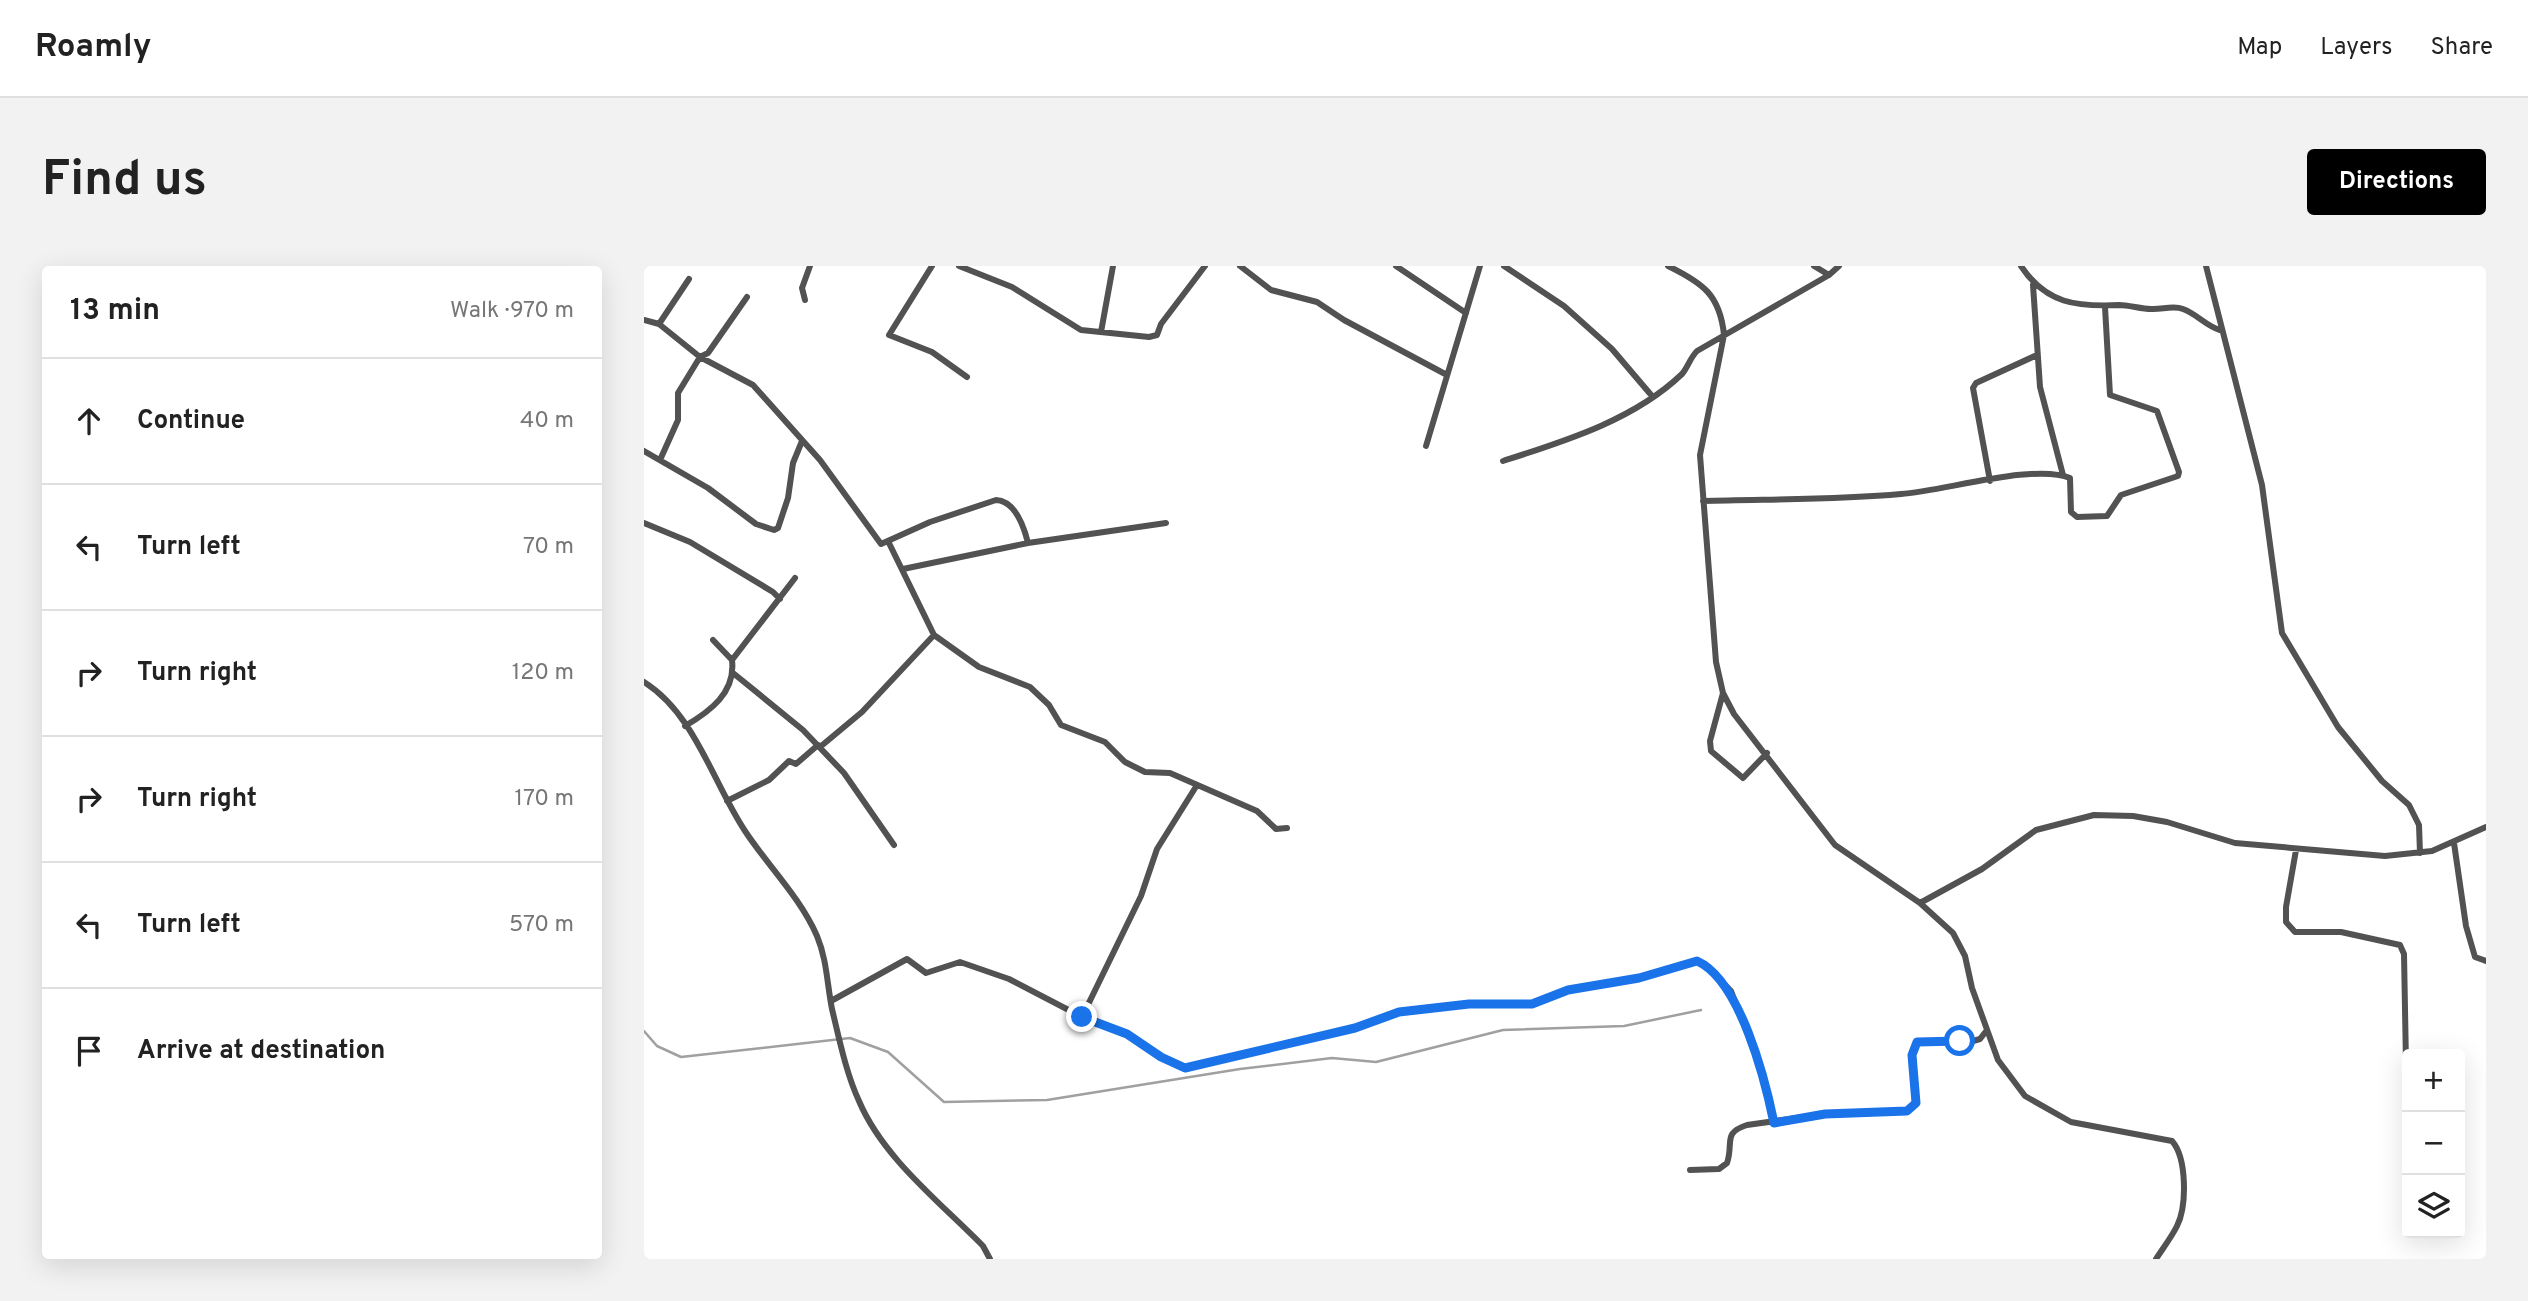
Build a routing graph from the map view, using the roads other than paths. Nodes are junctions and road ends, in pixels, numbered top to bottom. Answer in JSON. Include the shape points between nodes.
{"nodes":[{"id":1,"x":810,"y":266,"type":"edge"},
{"id":2,"x":932,"y":266,"type":"edge"},
{"id":3,"x":960,"y":266,"type":"edge"},
{"id":4,"x":1114,"y":266,"type":"edge"},
{"id":5,"x":1205,"y":266,"type":"edge"},
{"id":6,"x":1240,"y":266,"type":"edge"},
{"id":7,"x":1396,"y":266,"type":"edge"},
{"id":8,"x":1480,"y":266,"type":"edge"},
{"id":9,"x":1504,"y":266,"type":"edge"},
{"id":10,"x":1668,"y":266,"type":"edge"},
{"id":11,"x":1814,"y":266,"type":"edge"},
{"id":12,"x":1839,"y":266,"type":"edge"},
{"id":13,"x":2021,"y":266,"type":"edge"},
{"id":14,"x":2206,"y":266,"type":"edge"},
{"id":15,"x":1829,"y":275,"type":"junction"},
{"id":16,"x":689,"y":279,"type":"dead end"},
{"id":17,"x":2033,"y":285,"type":"junction"},
{"id":18,"x":747,"y":297,"type":"dead end"},
{"id":19,"x":805,"y":300,"type":"dead end"},
{"id":20,"x":2105,"y":307,"type":"junction"},
{"id":21,"x":1466,"y":313,"type":"junction"},
{"id":22,"x":644,"y":320,"type":"edge"},
{"id":23,"x":659,"y":324,"type":"junction"},
{"id":24,"x":2220,"y":330,"type":"junction"},
{"id":25,"x":1101,"y":332,"type":"junction"},
{"id":26,"x":1724,"y":335,"type":"junction"},
{"id":27,"x":2037,"y":355,"type":"junction"},
{"id":28,"x":700,"y":357,"type":"junction"},
{"id":29,"x":1447,"y":375,"type":"junction"},
{"id":30,"x":967,"y":377,"type":"dead end"},
{"id":31,"x":1652,"y":396,"type":"junction"},
{"id":32,"x":802,"y":441,"type":"junction"},
{"id":33,"x":1426,"y":446,"type":"dead end"},
{"id":34,"x":644,"y":451,"type":"edge"},
{"id":35,"x":660,"y":460,"type":"junction"},
{"id":36,"x":1503,"y":461,"type":"dead end"},
{"id":37,"x":2063,"y":475,"type":"junction"},
{"id":38,"x":1990,"y":481,"type":"junction"},
{"id":39,"x":1703,"y":501,"type":"junction"},
{"id":40,"x":644,"y":523,"type":"edge"},
{"id":41,"x":1166,"y":523,"type":"dead end"},
{"id":42,"x":887,"y":541,"type":"junction"},
{"id":43,"x":1028,"y":543,"type":"junction"},
{"id":44,"x":903,"y":569,"type":"junction"},
{"id":45,"x":795,"y":578,"type":"dead end"},
{"id":46,"x":780,"y":599,"type":"junction"},
{"id":47,"x":934,"y":635,"type":"junction"},
{"id":48,"x":713,"y":640,"type":"dead end"},
{"id":49,"x":732,"y":660,"type":"junction"},
{"id":50,"x":733,"y":673,"type":"junction"},
{"id":51,"x":644,"y":682,"type":"edge"},
{"id":52,"x":1723,"y":693,"type":"junction"},
{"id":53,"x":685,"y":726,"type":"junction"},
{"id":54,"x":819,"y":746,"type":"junction"},
{"id":55,"x":1767,"y":753,"type":"junction"},
{"id":56,"x":1197,"y":785,"type":"junction"},
{"id":57,"x":727,"y":801,"type":"junction"},
{"id":58,"x":2486,"y":827,"type":"edge"},
{"id":59,"x":1287,"y":828,"type":"dead end"},
{"id":60,"x":2454,"y":843,"type":"junction"},
{"id":61,"x":894,"y":845,"type":"dead end"},
{"id":62,"x":2296,"y":850,"type":"junction"},
{"id":63,"x":2420,"y":853,"type":"junction"},
{"id":64,"x":1920,"y":903,"type":"junction"},
{"id":65,"x":2486,"y":961,"type":"edge"},
{"id":66,"x":831,"y":1001,"type":"junction"},
{"id":67,"x":1082,"y":1017,"type":"junction"},
{"id":68,"x":1987,"y":1030,"type":"junction"},
{"id":69,"x":2406,"y":1049,"type":"edge"},
{"id":70,"x":1774,"y":1123,"type":"junction"},
{"id":71,"x":1690,"y":1170,"type":"dead end"},
{"id":72,"x":990,"y":1259,"type":"edge"},
{"id":73,"x":2156,"y":1259,"type":"edge"}],
"edges":[{"from":1,"to":19,"type":"street","via":[[802,288]]},
{"from":2,"to":30,"type":"street","via":[[889,335],[932,352]]},
{"from":3,"to":25,"type":"street","via":[[1012,287],[1081,330]]},
{"from":4,"to":25,"type":"street"},
{"from":5,"to":25,"type":"street","via":[[1157,335]]},
{"from":6,"to":29,"type":"street","via":[[1271,290],[1317,302]]},
{"from":7,"to":21,"type":"street"},
{"from":8,"to":21,"type":"street"},
{"from":9,"to":31,"type":"street","via":[[1564,306],[1612,349]]},
{"from":10,"to":26,"type":"street","via":[[1697,281],[1714,298]]},
{"from":11,"to":15,"type":"street"},
{"from":12,"to":15,"type":"street"},
{"from":13,"to":17,"type":"street"},
{"from":14,"to":24,"type":"street"},
{"from":15,"to":26,"type":"street"},
{"from":16,"to":23,"type":"street"},
{"from":17,"to":20,"type":"street","via":[[2063,301]]},
{"from":17,"to":27,"type":"street"},
{"from":18,"to":28,"type":"street","via":[[708,353]]},
{"from":20,"to":24,"type":"street","via":[[2183,308]]},
{"from":20,"to":37,"type":"street","via":[[2110,395],[2157,411],[2179,472],[2121,495],[2108,516],[2077,517],[2069,505],[2070,478]]},
{"from":21,"to":29,"type":"street"},
{"from":22,"to":23,"type":"street"},
{"from":23,"to":28,"type":"street"},
{"from":24,"to":63,"type":"street","via":[[2262,485],[2282,634],[2338,727],[2382,781],[2409,805],[2419,825]]},
{"from":26,"to":31,"type":"street","via":[[1697,351],[1685,370]]},
{"from":26,"to":39,"type":"street","via":[[1702,433]]},
{"from":27,"to":37,"type":"street","via":[[2040,387]]},
{"from":27,"to":38,"type":"street","via":[[1973,388]]},
{"from":28,"to":32,"type":"street","via":[[753,385]]},
{"from":28,"to":35,"type":"street","via":[[678,393],[678,420]]},
{"from":29,"to":33,"type":"street"},
{"from":31,"to":36,"type":"street","via":[[1626,414],[1569,440]]},
{"from":32,"to":35,"type":"street","via":[[793,463],[789,498],[774,530],[756,524]]},
{"from":32,"to":42,"type":"street","via":[[881,544]]},
{"from":34,"to":35,"type":"street"},
{"from":37,"to":38,"type":"street","via":[[2017,472]]},
{"from":38,"to":39,"type":"street","via":[[1901,494]]},
{"from":39,"to":52,"type":"street","via":[[1716,662]]},
{"from":40,"to":46,"type":"street","via":[[690,542]]},
{"from":41,"to":43,"type":"street"},
{"from":42,"to":43,"type":"street","via":[[955,513],[1004,500],[1013,507]]},
{"from":42,"to":44,"type":"street"},
{"from":43,"to":44,"type":"street"},
{"from":44,"to":47,"type":"street"},
{"from":45,"to":46,"type":"street"},
{"from":46,"to":49,"type":"street"},
{"from":47,"to":54,"type":"street","via":[[862,712]]},
{"from":47,"to":56,"type":"street","via":[[979,667],[1030,687],[1061,725],[1105,742],[1125,762]]},
{"from":48,"to":49,"type":"street"},
{"from":49,"to":50,"type":"street"},
{"from":50,"to":53,"type":"street","via":[[718,704]]},
{"from":50,"to":54,"type":"street"},
{"from":51,"to":53,"type":"street","via":[[668,702]]},
{"from":52,"to":55,"type":"street","via":[[1734,714]]},
{"from":52,"to":55,"type":"street","via":[[1711,751],[1743,778]]},
{"from":53,"to":57,"type":"street"},
{"from":54,"to":57,"type":"street","via":[[796,764],[789,761],[769,780]]},
{"from":54,"to":61,"type":"street","via":[[844,773]]},
{"from":55,"to":64,"type":"street","via":[[1835,845]]},
{"from":56,"to":59,"type":"street","via":[[1257,811],[1276,829]]},
{"from":56,"to":67,"type":"street","via":[[1157,849],[1141,896]]},
{"from":57,"to":66,"type":"street","via":[[817,937]]},
{"from":58,"to":60,"type":"street"},
{"from":60,"to":63,"type":"street"},
{"from":60,"to":65,"type":"street","via":[[2466,926],[2475,957]]},
{"from":62,"to":63,"type":"street","via":[[2385,856]]},
{"from":62,"to":64,"type":"street","via":[[2216,840],[2167,822],[2133,816],[2094,815],[2036,830],[1982,869]]},
{"from":62,"to":69,"type":"street","via":[[2286,907],[2286,922],[2295,932],[2342,932],[2400,945]]},
{"from":64,"to":68,"type":"street","via":[[1944,921],[1959,945]]},
{"from":66,"to":67,"type":"street","via":[[907,959],[926,973],[960,962],[1009,979]]},
{"from":66,"to":72,"type":"street","via":[[855,1090],[870,1120],[895,1155],[983,1246]]},
{"from":67,"to":70,"type":"street","via":[[1127,1034],[1185,1068],[1355,1028],[1399,1012],[1469,1004],[1532,1004],[1568,990],[1639,978],[1697,961],[1731,991],[1763,1074]]},
{"from":68,"to":70,"type":"street","via":[[1973,1041],[1917,1042],[1912,1055],[1916,1103],[1907,1111],[1825,1114]]},
{"from":68,"to":73,"type":"street","via":[[2005,1073],[2039,1106],[2071,1122],[2175,1144],[2181,1164],[2181,1210],[2178,1224]]},
{"from":70,"to":71,"type":"street","via":[[1734,1129],[1727,1163],[1719,1169]]}]}
